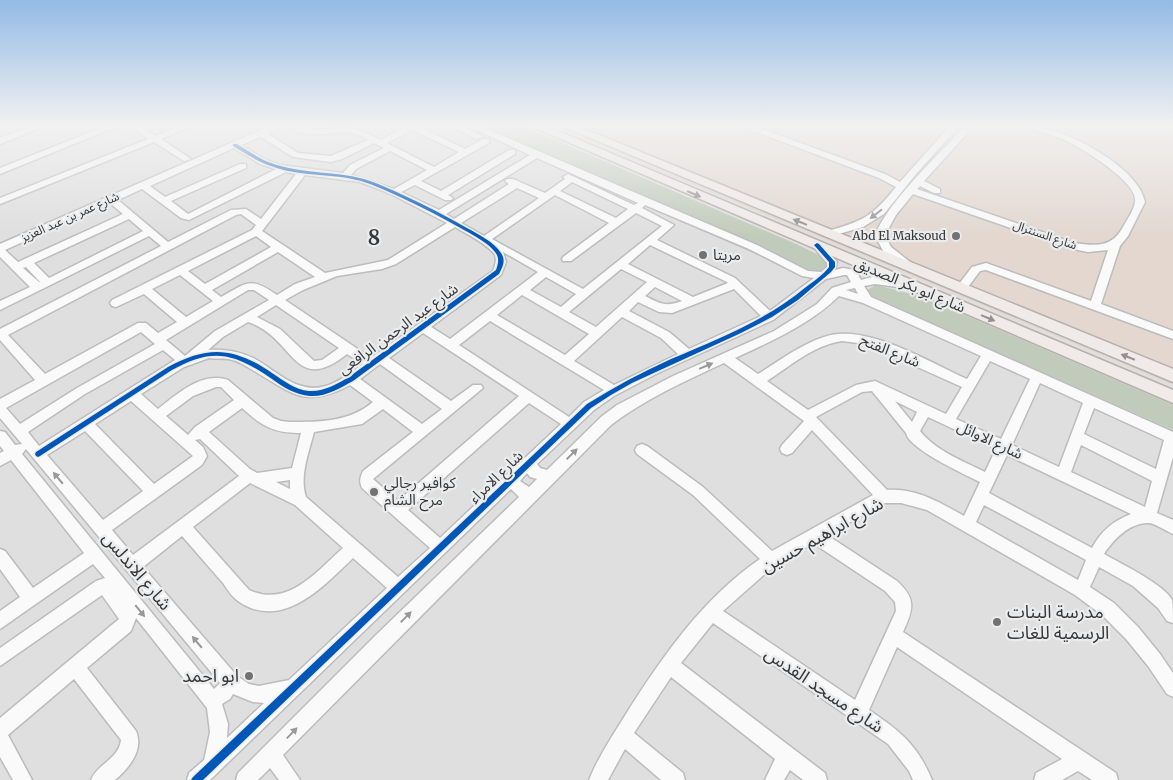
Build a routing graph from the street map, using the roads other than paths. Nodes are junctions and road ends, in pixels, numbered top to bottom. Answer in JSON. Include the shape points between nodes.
{"nodes":[{"id":1,"x":22,"y":162,"type":"edge"},
{"id":2,"x":96,"y":162,"type":"edge"},
{"id":3,"x":180,"y":162,"type":"edge"},
{"id":4,"x":195,"y":162,"type":"edge"},
{"id":5,"x":264,"y":162,"type":"edge"},
{"id":6,"x":361,"y":162,"type":"edge"},
{"id":7,"x":419,"y":162,"type":"edge"},
{"id":8,"x":447,"y":162,"type":"edge"},
{"id":9,"x":495,"y":162,"type":"edge"},
{"id":10,"x":523,"y":162,"type":"edge"},
{"id":11,"x":542,"y":162,"type":"edge"},
{"id":12,"x":546,"y":162,"type":"edge"},
{"id":13,"x":637,"y":162,"type":"edge"},
{"id":14,"x":845,"y":162,"type":"edge"},
{"id":15,"x":861,"y":162,"type":"edge"},
{"id":16,"x":927,"y":162,"type":"edge"},
{"id":17,"x":932,"y":162,"type":"edge"},
{"id":18,"x":1098,"y":162,"type":"edge"},
{"id":19,"x":1106,"y":162,"type":"edge"},
{"id":20,"x":243,"y":166,"type":"dead end"},
{"id":21,"x":284,"y":169,"type":"junction"},
{"id":22,"x":434,"y":170,"type":"junction"},
{"id":23,"x":0,"y":171,"type":"edge"},
{"id":24,"x":658,"y":171,"type":"junction"},
{"id":25,"x":302,"y":172,"type":"junction"},
{"id":26,"x":913,"y":172,"type":"junction"},
{"id":27,"x":345,"y":176,"type":"junction"},
{"id":28,"x":498,"y":179,"type":"junction"},
{"id":29,"x":571,"y":179,"type":"junction"},
{"id":30,"x":414,"y":181,"type":"junction"},
{"id":31,"x":516,"y":184,"type":"junction"},
{"id":32,"x":143,"y":185,"type":"junction"},
{"id":33,"x":902,"y":186,"type":"junction"},
{"id":34,"x":916,"y":186,"type":"junction"},
{"id":35,"x":554,"y":191,"type":"junction"},
{"id":36,"x":395,"y":192,"type":"junction"},
{"id":37,"x":441,"y":195,"type":"junction"},
{"id":38,"x":545,"y":197,"type":"junction"},
{"id":39,"x":111,"y":199,"type":"junction"},
{"id":40,"x":892,"y":199,"type":"junction"},
{"id":41,"x":0,"y":201,"type":"edge"},
{"id":42,"x":164,"y":201,"type":"junction"},
{"id":43,"x":645,"y":202,"type":"junction"},
{"id":44,"x":458,"y":203,"type":"junction"},
{"id":45,"x":902,"y":203,"type":"junction"},
{"id":46,"x":208,"y":209,"type":"junction"},
{"id":47,"x":635,"y":209,"type":"junction"},
{"id":48,"x":130,"y":215,"type":"junction"},
{"id":49,"x":438,"y":215,"type":"junction"},
{"id":50,"x":189,"y":217,"type":"junction"},
{"id":51,"x":58,"y":218,"type":"junction"},
{"id":52,"x":222,"y":218,"type":"junction"},
{"id":53,"x":454,"y":223,"type":"junction"},
{"id":54,"x":617,"y":223,"type":"junction"},
{"id":55,"x":205,"y":227,"type":"junction"},
{"id":56,"x":259,"y":229,"type":"junction"},
{"id":57,"x":1043,"y":231,"type":"junction"},
{"id":58,"x":150,"y":232,"type":"junction"},
{"id":59,"x":828,"y":234,"type":"junction"},
{"id":60,"x":0,"y":240,"type":"edge"},
{"id":61,"x":484,"y":240,"type":"junction"},
{"id":62,"x":650,"y":241,"type":"junction"},
{"id":63,"x":817,"y":245,"type":"junction"},
{"id":64,"x":1115,"y":246,"type":"junction"},
{"id":65,"x":168,"y":247,"type":"junction"},
{"id":66,"x":279,"y":247,"type":"junction"},
{"id":67,"x":118,"y":248,"type":"junction"},
{"id":68,"x":0,"y":249,"type":"edge"},
{"id":69,"x":567,"y":259,"type":"dead end"},
{"id":70,"x":27,"y":262,"type":"junction"},
{"id":71,"x":137,"y":263,"type":"junction"},
{"id":72,"x":621,"y":265,"type":"junction"},
{"id":73,"x":16,"y":267,"type":"junction"},
{"id":74,"x":182,"y":270,"type":"junction"},
{"id":75,"x":915,"y":270,"type":"junction"},
{"id":76,"x":545,"y":272,"type":"junction"},
{"id":77,"x":801,"y":272,"type":"junction"},
{"id":78,"x":973,"y":273,"type":"junction"},
{"id":79,"x":824,"y":276,"type":"junction"},
{"id":80,"x":322,"y":277,"type":"junction"},
{"id":81,"x":223,"y":279,"type":"junction"},
{"id":82,"x":654,"y":282,"type":"junction"},
{"id":83,"x":856,"y":283,"type":"junction"},
{"id":84,"x":736,"y":284,"type":"junction"},
{"id":85,"x":907,"y":284,"type":"junction"},
{"id":86,"x":43,"y":285,"type":"junction"},
{"id":87,"x":810,"y":288,"type":"junction"},
{"id":88,"x":961,"y":288,"type":"junction"},
{"id":89,"x":145,"y":289,"type":"junction"},
{"id":90,"x":205,"y":289,"type":"junction"},
{"id":91,"x":522,"y":290,"type":"junction"},
{"id":92,"x":239,"y":291,"type":"junction"},
{"id":93,"x":836,"y":291,"type":"junction"},
{"id":94,"x":584,"y":294,"type":"junction"},
{"id":95,"x":637,"y":297,"type":"junction"},
{"id":96,"x":277,"y":300,"type":"junction"},
{"id":97,"x":867,"y":300,"type":"junction"},
{"id":98,"x":221,"y":302,"type":"junction"},
{"id":99,"x":692,"y":302,"type":"junction"},
{"id":100,"x":116,"y":303,"type":"dead end"},
{"id":101,"x":0,"y":306,"type":"edge"},
{"id":102,"x":1095,"y":306,"type":"junction"},
{"id":103,"x":562,"y":312,"type":"junction"},
{"id":104,"x":621,"y":312,"type":"junction"},
{"id":105,"x":490,"y":315,"type":"junction"},
{"id":106,"x":769,"y":317,"type":"junction"},
{"id":107,"x":248,"y":318,"type":"junction"},
{"id":108,"x":184,"y":323,"type":"junction"},
{"id":109,"x":1139,"y":326,"type":"junction"},
{"id":110,"x":423,"y":327,"type":"junction"},
{"id":111,"x":597,"y":333,"type":"junction"},
{"id":112,"x":0,"y":334,"type":"edge"},
{"id":113,"x":1173,"y":335,"type":"edge"},
{"id":114,"x":161,"y":342,"type":"junction"},
{"id":115,"x":1173,"y":344,"type":"edge"},
{"id":116,"x":451,"y":345,"type":"junction"},
{"id":117,"x":347,"y":348,"type":"junction"},
{"id":118,"x":686,"y":354,"type":"junction"},
{"id":119,"x":988,"y":354,"type":"junction"},
{"id":120,"x":726,"y":358,"type":"junction"},
{"id":121,"x":187,"y":359,"type":"junction"},
{"id":122,"x":376,"y":361,"type":"junction"},
{"id":123,"x":566,"y":361,"type":"junction"},
{"id":124,"x":1146,"y":364,"type":"junction"},
{"id":125,"x":1037,"y":376,"type":"junction"},
{"id":126,"x":1173,"y":376,"type":"edge"},
{"id":127,"x":351,"y":379,"type":"junction"},
{"id":128,"x":758,"y":380,"type":"junction"},
{"id":129,"x":44,"y":381,"type":"junction"},
{"id":130,"x":1138,"y":383,"type":"junction"},
{"id":131,"x":969,"y":385,"type":"junction"},
{"id":132,"x":875,"y":386,"type":"junction"},
{"id":133,"x":477,"y":388,"type":"dead end"},
{"id":134,"x":613,"y":390,"type":"junction"},
{"id":135,"x":132,"y":394,"type":"junction"},
{"id":136,"x":528,"y":396,"type":"junction"},
{"id":137,"x":1173,"y":397,"type":"edge"},
{"id":138,"x":243,"y":400,"type":"junction"},
{"id":139,"x":1090,"y":400,"type":"junction"},
{"id":140,"x":382,"y":402,"type":"junction"},
{"id":141,"x":451,"y":408,"type":"junction"},
{"id":142,"x":925,"y":410,"type":"junction"},
{"id":143,"x":157,"y":416,"type":"junction"},
{"id":144,"x":809,"y":419,"type":"junction"},
{"id":145,"x":948,"y":420,"type":"junction"},
{"id":146,"x":86,"y":423,"type":"junction"},
{"id":147,"x":569,"y":423,"type":"junction"},
{"id":148,"x":310,"y":426,"type":"junction"},
{"id":149,"x":14,"y":427,"type":"edge"},
{"id":150,"x":200,"y":431,"type":"junction"},
{"id":151,"x":422,"y":431,"type":"junction"},
{"id":152,"x":912,"y":434,"type":"junction"},
{"id":153,"x":0,"y":437,"type":"edge"},
{"id":154,"x":1077,"y":437,"type":"junction"},
{"id":155,"x":1172,"y":437,"type":"edge"},
{"id":156,"x":186,"y":441,"type":"junction"},
{"id":157,"x":1004,"y":447,"type":"junction"},
{"id":158,"x":787,"y":449,"type":"dead end"},
{"id":159,"x":642,"y":450,"type":"dead end"},
{"id":160,"x":7,"y":456,"type":"edge"},
{"id":161,"x":528,"y":463,"type":"junction"},
{"id":162,"x":298,"y":473,"type":"junction"},
{"id":163,"x":1063,"y":475,"type":"junction"},
{"id":164,"x":549,"y":477,"type":"junction"},
{"id":165,"x":253,"y":478,"type":"junction"},
{"id":166,"x":1160,"y":478,"type":"junction"},
{"id":167,"x":989,"y":480,"type":"junction"},
{"id":168,"x":508,"y":482,"type":"junction"},
{"id":169,"x":153,"y":492,"type":"junction"},
{"id":170,"x":981,"y":496,"type":"junction"},
{"id":171,"x":528,"y":497,"type":"junction"},
{"id":172,"x":884,"y":497,"type":"junction"},
{"id":173,"x":77,"y":500,"type":"junction"},
{"id":174,"x":300,"y":501,"type":"junction"},
{"id":175,"x":398,"y":510,"type":"junction"},
{"id":176,"x":61,"y":512,"type":"junction"},
{"id":177,"x":1148,"y":516,"type":"junction"},
{"id":178,"x":968,"y":524,"type":"junction"},
{"id":179,"x":183,"y":526,"type":"junction"},
{"id":180,"x":1173,"y":527,"type":"edge"},
{"id":181,"x":102,"y":529,"type":"junction"},
{"id":182,"x":814,"y":535,"type":"junction"},
{"id":183,"x":353,"y":548,"type":"junction"},
{"id":184,"x":440,"y":548,"type":"junction"},
{"id":185,"x":95,"y":554,"type":"junction"},
{"id":186,"x":0,"y":556,"type":"edge"},
{"id":187,"x":1096,"y":557,"type":"junction"},
{"id":188,"x":771,"y":560,"type":"junction"},
{"id":189,"x":133,"y":565,"type":"junction"},
{"id":190,"x":145,"y":580,"type":"junction"},
{"id":191,"x":398,"y":587,"type":"junction"},
{"id":192,"x":1081,"y":590,"type":"junction"},
{"id":193,"x":127,"y":594,"type":"junction"},
{"id":194,"x":30,"y":599,"type":"junction"},
{"id":195,"x":711,"y":612,"type":"junction"},
{"id":196,"x":1173,"y":615,"type":"edge"},
{"id":197,"x":0,"y":621,"type":"edge"},
{"id":198,"x":893,"y":635,"type":"junction"},
{"id":199,"x":0,"y":658,"type":"edge"},
{"id":200,"x":669,"y":665,"type":"junction"},
{"id":201,"x":76,"y":666,"type":"junction"},
{"id":202,"x":231,"y":682,"type":"junction"},
{"id":203,"x":292,"y":687,"type":"junction"},
{"id":204,"x":1173,"y":688,"type":"edge"},
{"id":205,"x":212,"y":700,"type":"junction"},
{"id":206,"x":858,"y":713,"type":"junction"},
{"id":207,"x":0,"y":730,"type":"edge"},
{"id":208,"x":622,"y":735,"type":"junction"},
{"id":209,"x":0,"y":739,"type":"edge"},
{"id":210,"x":271,"y":754,"type":"junction"},
{"id":211,"x":787,"y":756,"type":"junction"},
{"id":212,"x":1079,"y":760,"type":"junction"},
{"id":213,"x":211,"y":766,"type":"junction"},
{"id":214,"x":23,"y":780,"type":"edge"},
{"id":215,"x":100,"y":780,"type":"edge"},
{"id":216,"x":196,"y":780,"type":"edge"},
{"id":217,"x":245,"y":780,"type":"edge"},
{"id":218,"x":291,"y":780,"type":"edge"},
{"id":219,"x":598,"y":780,"type":"edge"},
{"id":220,"x":675,"y":780,"type":"edge"},
{"id":221,"x":774,"y":780,"type":"edge"},
{"id":222,"x":818,"y":780,"type":"edge"},
{"id":223,"x":923,"y":780,"type":"edge"},
{"id":224,"x":1043,"y":780,"type":"edge"},
{"id":225,"x":1109,"y":780,"type":"edge"}],
"edges":[{"from":1,"to":23,"type":"street"},
{"from":2,"to":41,"type":"street"},
{"from":3,"to":51,"type":"street","name":"شارع عمر بن عبد العزيز"},
{"from":4,"to":32,"type":"street","name":"شارع عمر بن عبد العزيز"},
{"from":5,"to":21,"type":"street","name":"شارع عبد الرحمن الرافعى"},
{"from":6,"to":27,"type":"street"},
{"from":7,"to":22,"type":"street"},
{"from":8,"to":22,"type":"street"},
{"from":9,"to":37,"type":"street"},
{"from":10,"to":28,"type":"street"},
{"from":11,"to":29,"type":"street"},
{"from":12,"to":43,"type":"street"},
{"from":13,"to":24,"type":"main road","name":"شارع ابو بكر الصديق"},
{"from":14,"to":33,"type":"street"},
{"from":15,"to":26,"type":"street","via":[[888,172]]},
{"from":16,"to":26,"type":"street"},
{"from":17,"to":34,"type":"street"},
{"from":18,"to":57,"type":"street","name":"شارع السنترال","via":[[1125,185],[1131,196],[1110,240],[1095,243]]},
{"from":19,"to":64,"type":"street","via":[[1136,189],[1140,202],[1122,239]]},
{"from":20,"to":42,"type":"street"},
{"from":21,"to":25,"type":"street","name":"شارع عبد الرحمن الرافعى"},
{"from":21,"to":46,"type":"street"},
{"from":22,"to":30,"type":"street"},
{"from":59,"to":24,"type":"main road","name":"شارع ابو بكر الصديق","one_way":true},
{"from":24,"to":63,"type":"main road","name":"شارع ابو بكر الصديق","one_way":true},
{"from":25,"to":27,"type":"street","name":"شارع عبد الرحمن الرافعى"},
{"from":25,"to":56,"type":"street"},
{"from":26,"to":33,"type":"street"},
{"from":27,"to":36,"type":"street","name":"شارع عبد الرحمن الرافعى","via":[[372,182]]},
{"from":28,"to":31,"type":"street"},
{"from":28,"to":44,"type":"street"},
{"from":29,"to":35,"type":"street"},
{"from":29,"to":47,"type":"street"},
{"from":30,"to":36,"type":"street"},
{"from":30,"to":37,"type":"street"},
{"from":31,"to":38,"type":"street"},
{"from":31,"to":53,"type":"street"},
{"from":32,"to":39,"type":"street","name":"شارع عمر بن عبد العزيز"},
{"from":32,"to":42,"type":"street"},
{"from":33,"to":40,"type":"street"},
{"from":34,"to":45,"type":"street"},
{"from":34,"to":57,"type":"street","name":"شارع السنترال"},
{"from":35,"to":38,"type":"street"},
{"from":35,"to":54,"type":"street"},
{"from":36,"to":49,"type":"street","name":"شارع عبد الرحمن الرافعى"},
{"from":37,"to":44,"type":"street"},
{"from":38,"to":61,"type":"street"},
{"from":39,"to":48,"type":"street"},
{"from":39,"to":51,"type":"street","name":"شارع عمر بن عبد العزيز"},
{"from":40,"to":45,"type":"street"},
{"from":40,"to":59,"type":"street","one_way":true,"via":[[881,212],[864,223]]},
{"from":42,"to":50,"type":"street"},
{"from":43,"to":47,"type":"street"},
{"from":43,"to":77,"type":"street","via":[[740,241]]},
{"from":44,"to":49,"type":"street"},
{"from":45,"to":75,"type":"street","via":[[888,219],[880,236],[892,253]]},
{"from":46,"to":50,"type":"street"},
{"from":46,"to":52,"type":"street"},
{"from":47,"to":54,"type":"street"},
{"from":47,"to":62,"type":"street","via":[[669,225]]},
{"from":48,"to":58,"type":"street"},
{"from":48,"to":70,"type":"street"},
{"from":49,"to":53,"type":"street","name":"شارع عبد الرحمن الرافعى"},
{"from":50,"to":55,"type":"street"},
{"from":51,"to":60,"type":"street","name":"شارع عمر بن عبد العزيز"},
{"from":51,"to":68,"type":"street","name":"شارع عمر بن عبد العزيز"},
{"from":52,"to":55,"type":"street"},
{"from":52,"to":56,"type":"street","via":[[242,211]]},
{"from":53,"to":61,"type":"street","name":"شارع عبد الرحمن الرافعى"},
{"from":53,"to":80,"type":"street","via":[[392,262]]},
{"from":54,"to":69,"type":"street"},
{"from":55,"to":65,"type":"street"},
{"from":56,"to":66,"type":"street"},
{"from":56,"to":74,"type":"street"},
{"from":57,"to":64,"type":"street","name":"شارع السنترال","via":[[1084,248]]},
{"from":58,"to":65,"type":"street"},
{"from":58,"to":67,"type":"street"},
{"from":59,"to":75,"type":"main road","name":"شارع ابو بكر الصديق"},
{"from":61,"to":76,"type":"street"},
{"from":61,"to":110,"type":"street","name":"شارع عبد الرحمن الرافعى","via":[[499,254],[501,264],[497,273]]},
{"from":62,"to":72,"type":"street"},
{"from":62,"to":84,"type":"street"},
{"from":63,"to":79,"type":"street","via":[[832,262]]},
{"from":63,"to":85,"type":"main road","name":"شارع ابو بكر الصديق"},
{"from":64,"to":102,"type":"street"},
{"from":65,"to":71,"type":"street"},
{"from":66,"to":80,"type":"street"},
{"from":66,"to":81,"type":"street"},
{"from":67,"to":71,"type":"street"},
{"from":67,"to":86,"type":"street"},
{"from":68,"to":73,"type":"street"},
{"from":70,"to":73,"type":"street"},
{"from":70,"to":86,"type":"street"},
{"from":71,"to":112,"type":"street"},
{"from":72,"to":82,"type":"street"},
{"from":72,"to":94,"type":"street"},
{"from":73,"to":86,"type":"street"},
{"from":74,"to":89,"type":"street"},
{"from":74,"to":90,"type":"street"},
{"from":75,"to":88,"type":"main road","name":"شارع ابو بكر الصديق"},
{"from":76,"to":91,"type":"street"},
{"from":76,"to":94,"type":"street"},
{"from":77,"to":79,"type":"street"},
{"from":77,"to":87,"type":"street"},
{"from":78,"to":88,"type":"street"},
{"from":78,"to":102,"type":"street","via":[[986,266]]},
{"from":78,"to":109,"type":"street"},
{"from":79,"to":83,"type":"street","via":[[848,271]]},
{"from":79,"to":87,"type":"street","name":"شارع الامراء"},
{"from":80,"to":96,"type":"street"},
{"from":81,"to":90,"type":"street"},
{"from":81,"to":92,"type":"street"},
{"from":82,"to":95,"type":"street"},
{"from":82,"to":99,"type":"street"},
{"from":83,"to":85,"type":"street","via":[[889,281]]},
{"from":83,"to":93,"type":"street"},
{"from":83,"to":97,"type":"street"},
{"from":84,"to":99,"type":"street"},
{"from":84,"to":106,"type":"street"},
{"from":85,"to":130,"type":"main road","name":"شارع ابو بكر الصديق","one_way":true},
{"from":86,"to":101,"type":"street"},
{"from":87,"to":106,"type":"street","name":"شارع الامراء"},
{"from":124,"to":88,"type":"main road","name":"شارع ابو بكر الصديق","one_way":true},
{"from":89,"to":100,"type":"street"},
{"from":89,"to":108,"type":"street"},
{"from":90,"to":98,"type":"street"},
{"from":91,"to":103,"type":"street"},
{"from":91,"to":105,"type":"street"},
{"from":92,"to":96,"type":"street","via":[[256,286]]},
{"from":92,"to":98,"type":"street"},
{"from":93,"to":97,"type":"street"},
{"from":93,"to":120,"type":"street","via":[[821,307],[801,320]]},
{"from":94,"to":103,"type":"street"},
{"from":95,"to":99,"type":"street","via":[[663,309]]},
{"from":95,"to":104,"type":"street"},
{"from":96,"to":107,"type":"street"},
{"from":96,"to":117,"type":"street"},
{"from":97,"to":119,"type":"street"},
{"from":98,"to":108,"type":"street"},
{"from":102,"to":109,"type":"street"},
{"from":103,"to":111,"type":"street"},
{"from":104,"to":111,"type":"street"},
{"from":104,"to":118,"type":"street","via":[[665,335]]},
{"from":105,"to":116,"type":"street"},
{"from":105,"to":123,"type":"street"},
{"from":106,"to":118,"type":"street","name":"شارع الامراء"},
{"from":107,"to":117,"type":"street","via":[[264,322],[276,330],[311,366],[326,364]]},
{"from":107,"to":121,"type":"street","via":[[209,341]]},
{"from":108,"to":114,"type":"street"},
{"from":109,"to":113,"type":"street"},
{"from":109,"to":115,"type":"street"},
{"from":110,"to":116,"type":"street"},
{"from":110,"to":122,"type":"street","name":"شارع عبد الرحمن الرافعى"},
{"from":111,"to":123,"type":"street"},
{"from":112,"to":129,"type":"street"},
{"from":114,"to":121,"type":"street"},
{"from":114,"to":129,"type":"street","via":[[142,326]]},
{"from":114,"to":149,"type":"street"},
{"from":116,"to":136,"type":"street"},
{"from":117,"to":122,"type":"street"},
{"from":118,"to":134,"type":"street","name":"شارع الامراء"},
{"from":119,"to":125,"type":"street"},
{"from":119,"to":131,"type":"street"},
{"from":120,"to":128,"type":"street"},
{"from":164,"to":120,"type":"street","one_way":true,"via":[[620,410],[677,379]]},
{"from":121,"to":127,"type":"street","name":"شارع عبد الرحمن الرافعى","via":[[225,353],[240,356],[302,394],[329,392]]},
{"from":121,"to":135,"type":"street","name":"شارع عبد الرحمن الرافعى"},
{"from":122,"to":127,"type":"street","name":"شارع عبد الرحمن الرافعى"},
{"from":122,"to":141,"type":"street"},
{"from":123,"to":134,"type":"street"},
{"from":124,"to":126,"type":"main road","name":"شارع ابو بكر الصديق"},
{"from":124,"to":130,"type":"main road","via":[[1148,376]]},
{"from":125,"to":139,"type":"street"},
{"from":125,"to":157,"type":"street"},
{"from":127,"to":140,"type":"street"},
{"from":128,"to":131,"type":"street","name":"شارع الفتح","via":[[826,339],[854,336]]},
{"from":128,"to":144,"type":"street"},
{"from":129,"to":149,"type":"street"},
{"from":130,"to":137,"type":"main road","name":"شارع ابو بكر الصديق"},
{"from":131,"to":145,"type":"street"},
{"from":132,"to":142,"type":"street","name":"شارع الاوائل"},
{"from":132,"to":144,"type":"street","via":[[860,388]]},
{"from":132,"to":152,"type":"street"},
{"from":133,"to":141,"type":"street"},
{"from":134,"to":147,"type":"street","name":"شارع الامراء"},
{"from":135,"to":143,"type":"street"},
{"from":135,"to":146,"type":"street","name":"شارع عبد الرحمن الرافعى"},
{"from":136,"to":147,"type":"street"},
{"from":136,"to":175,"type":"street"},
{"from":138,"to":143,"type":"street","via":[[224,383],[210,382]]},
{"from":138,"to":148,"type":"street","via":[[277,426]]},
{"from":138,"to":150,"type":"street"},
{"from":139,"to":154,"type":"street"},
{"from":139,"to":155,"type":"street"},
{"from":140,"to":148,"type":"street","via":[[371,412],[344,424]]},
{"from":140,"to":151,"type":"street"},
{"from":141,"to":151,"type":"street"},
{"from":142,"to":145,"type":"street","name":"شارع الاوائل"},
{"from":142,"to":152,"type":"street"},
{"from":143,"to":156,"type":"street"},
{"from":144,"to":158,"type":"street"},
{"from":144,"to":172,"type":"street"},
{"from":145,"to":157,"type":"street","name":"شارع الاوائل"},
{"from":146,"to":149,"type":"street","name":"شارع عبد الرحمن الرافعى"},
{"from":146,"to":169,"type":"street"},
{"from":147,"to":161,"type":"street","name":"شارع الامراء"},
{"from":148,"to":162,"type":"street"},
{"from":149,"to":160,"type":"street"},
{"from":173,"to":149,"type":"street","name":"شارع الاندلس","one_way":true},
{"from":150,"to":156,"type":"street"},
{"from":150,"to":165,"type":"street"},
{"from":151,"to":175,"type":"street","via":[[366,476],[367,484]]},
{"from":152,"to":167,"type":"street","via":[[941,456]]},
{"from":153,"to":160,"type":"street","name":"شارع الاندلس"},
{"from":154,"to":163,"type":"street"},
{"from":154,"to":166,"type":"street"},
{"from":155,"to":166,"type":"street"},
{"from":156,"to":169,"type":"street","via":[[198,451],[198,461]]},
{"from":157,"to":163,"type":"street","name":"شارع الاوائل"},
{"from":157,"to":167,"type":"street"},
{"from":159,"to":188,"type":"street","via":[[698,491]]},
{"from":160,"to":176,"type":"street","name":"شارع الاندلس"},
{"from":161,"to":164,"type":"street","via":[[535,473]]},
{"from":161,"to":168,"type":"street","name":"شارع الامراء"},
{"from":162,"to":165,"type":"street"},
{"from":162,"to":174,"type":"street","via":[[295,488]]},
{"from":163,"to":177,"type":"street","name":"شارع الاوائل"},
{"from":164,"to":171,"type":"street"},
{"from":165,"to":174,"type":"street"},
{"from":165,"to":179,"type":"street"},
{"from":166,"to":177,"type":"street"},
{"from":167,"to":170,"type":"street"},
{"from":168,"to":171,"type":"street","via":[[520,487]]},
{"from":168,"to":184,"type":"street","name":"شارع الامراء"},
{"from":169,"to":181,"type":"street"},
{"from":170,"to":178,"type":"street"},
{"from":170,"to":187,"type":"street"},
{"from":210,"to":171,"type":"street","one_way":true},
{"from":172,"to":178,"type":"street","name":"شارع ابراهيم حسين","via":[[915,499]]},
{"from":172,"to":182,"type":"street","name":"شارع ابراهيم حسين"},
{"from":173,"to":176,"type":"street"},
{"from":173,"to":181,"type":"street","name":"شارع الاندلس"},
{"from":174,"to":183,"type":"street"},
{"from":175,"to":184,"type":"street"},
{"from":176,"to":185,"type":"street","name":"شارع الاندلس"},
{"from":177,"to":180,"type":"street","name":"شارع الاوائل"},
{"from":177,"to":187,"type":"street","via":[[1118,526],[1107,535]]},
{"from":178,"to":192,"type":"street","name":"شارع ابراهيم حسين"},
{"from":179,"to":183,"type":"street","via":[[243,595],[264,604],[292,599],[305,591]]},
{"from":179,"to":189,"type":"street"},
{"from":181,"to":189,"type":"street","name":"شارع الاندلس"},
{"from":182,"to":188,"type":"street","name":"شارع ابراهيم حسين"},
{"from":182,"to":198,"type":"street","via":[[899,593],[904,612]]},
{"from":183,"to":191,"type":"street"},
{"from":184,"to":191,"type":"street","name":"شارع الامراء"},
{"from":185,"to":193,"type":"street","name":"شارع الاندلس"},
{"from":185,"to":194,"type":"street"},
{"from":186,"to":194,"type":"street"},
{"from":187,"to":192,"type":"street"},
{"from":187,"to":196,"type":"street","via":[[1139,581],[1164,602]]},
{"from":188,"to":195,"type":"street","name":"شارع ابراهيم حسين"},
{"from":189,"to":190,"type":"street","name":"شارع الاندلس"},
{"from":190,"to":193,"type":"street"},
{"from":202,"to":190,"type":"street","name":"شارع الاندلس","one_way":true},
{"from":191,"to":203,"type":"street","name":"شارع الامراء"},
{"from":192,"to":204,"type":"street","name":"شارع ابراهيم حسين","via":[[1108,609],[1132,633]]},
{"from":193,"to":205,"type":"street","name":"شارع الاندلس","one_way":true},
{"from":194,"to":197,"type":"street"},
{"from":195,"to":200,"type":"street","name":"شارع ابراهيم حسين"},
{"from":195,"to":206,"type":"street","name":"شارع مسجد القدس"},
{"from":198,"to":206,"type":"street"},
{"from":198,"to":212,"type":"street"},
{"from":199,"to":201,"type":"street","via":[[98,587],[105,586],[128,621]]},
{"from":200,"to":208,"type":"street","name":"شارع ابراهيم حسين"},
{"from":200,"to":211,"type":"street"},
{"from":201,"to":207,"type":"street"},
{"from":201,"to":215,"type":"street","via":[[130,737],[125,758]]},
{"from":202,"to":203,"type":"street","name":"شارع الاندلس","via":[[242,691],[257,695]]},
{"from":202,"to":205,"type":"street","via":[[224,693]]},
{"from":203,"to":213,"type":"street","name":"شارع الامراء"},
{"from":205,"to":213,"type":"street","name":"شارع الاندلس","via":[[220,728]]},
{"from":206,"to":223,"type":"street","name":"شارع مسجد القدس","via":[[906,750]]},
{"from":208,"to":219,"type":"street","name":"شارع ابراهيم حسين"},
{"from":208,"to":220,"type":"street"},
{"from":209,"to":214,"type":"street"},
{"from":210,"to":217,"type":"street"},
{"from":210,"to":218,"type":"street"},
{"from":211,"to":221,"type":"street"},
{"from":211,"to":222,"type":"street"},
{"from":212,"to":224,"type":"street"},
{"from":212,"to":225,"type":"street"},
{"from":213,"to":216,"type":"street","name":"شارع الامراء"}]}
